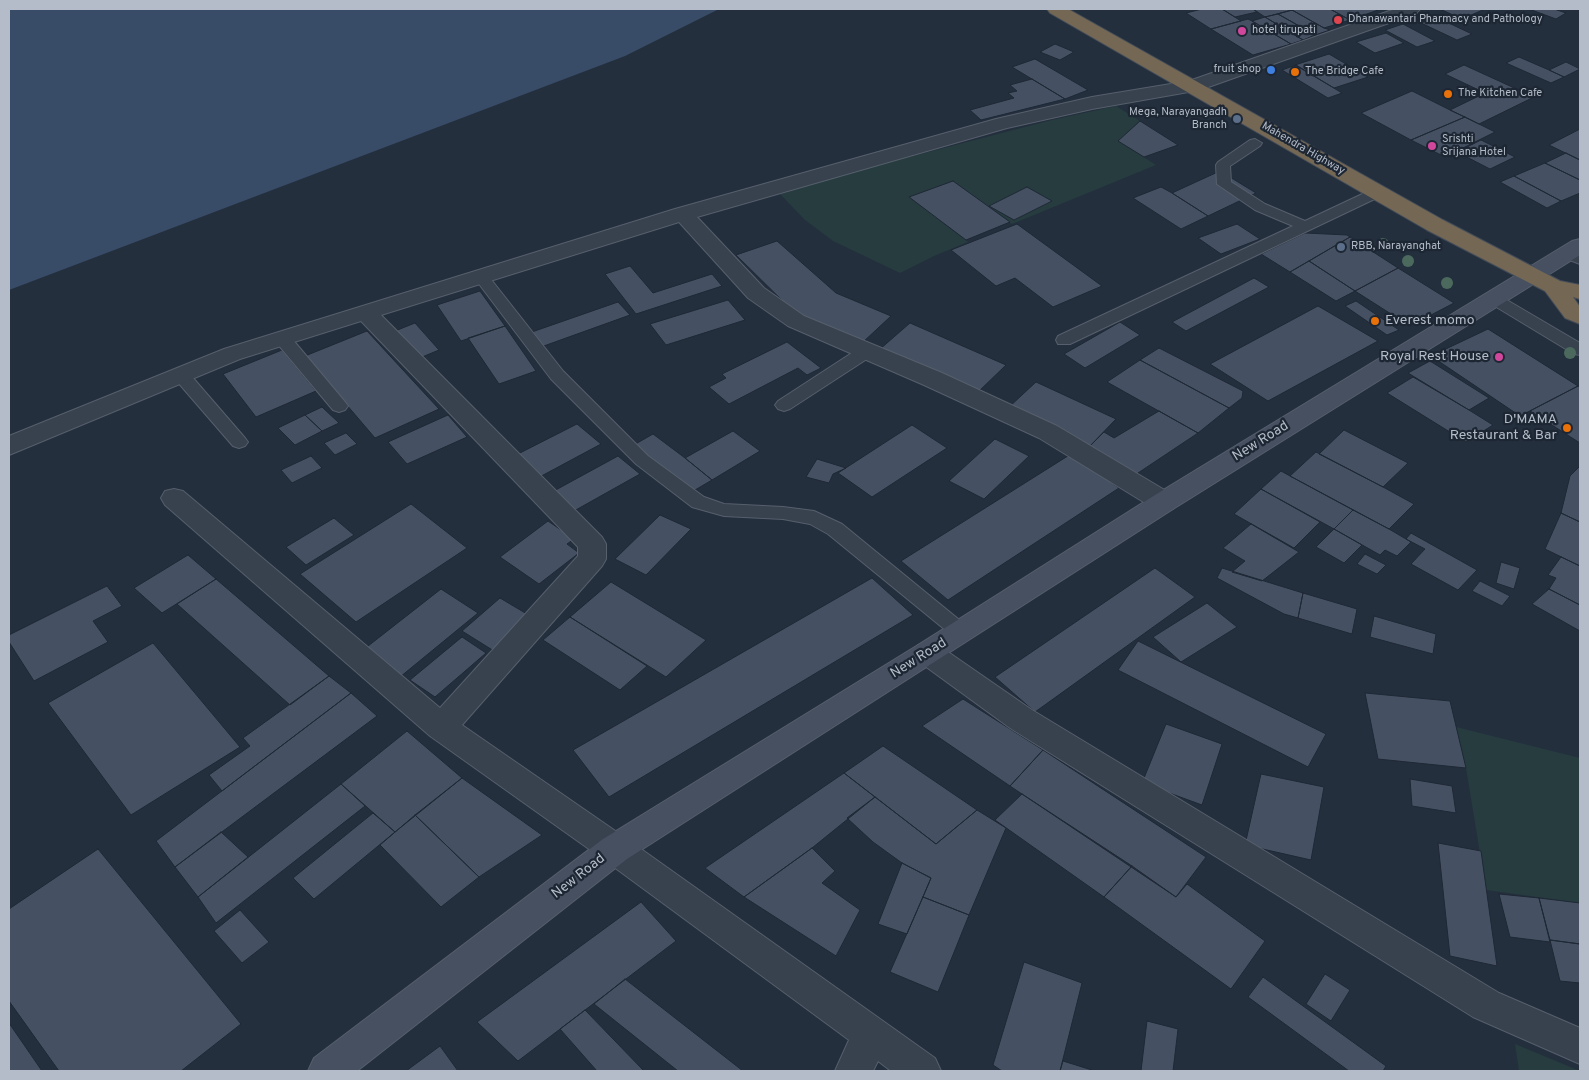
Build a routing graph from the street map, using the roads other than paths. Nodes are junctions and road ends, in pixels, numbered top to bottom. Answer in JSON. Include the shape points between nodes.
{"nodes":[{"id":1,"x":1056,"y":9,"type":"edge"},
{"id":2,"x":1411,"y":9,"type":"edge"},
{"id":3,"x":1193,"y":86,"type":"junction"},
{"id":4,"x":1256,"y":143,"type":"dead end"},
{"id":5,"x":1378,"y":192,"type":"junction"},
{"id":6,"x":682,"y":214,"type":"junction"},
{"id":7,"x":1305,"y":226,"type":"junction"},
{"id":8,"x":1576,"y":253,"type":"edge"},
{"id":9,"x":481,"y":276,"type":"junction"},
{"id":10,"x":1542,"y":281,"type":"junction"},
{"id":11,"x":1580,"y":292,"type":"edge"},
{"id":12,"x":1494,"y":299,"type":"junction"},
{"id":13,"x":365,"y":312,"type":"junction"},
{"id":14,"x":1580,"y":317,"type":"edge"},
{"id":15,"x":282,"y":338,"type":"junction"},
{"id":16,"x":1064,"y":340,"type":"dead end"},
{"id":17,"x":1580,"y":350,"type":"edge"},
{"id":18,"x":867,"y":351,"type":"junction"},
{"id":19,"x":181,"y":375,"type":"junction"},
{"id":20,"x":339,"y":406,"type":"dead end"},
{"id":21,"x":784,"y":406,"type":"dead end"},
{"id":22,"x":239,"y":442,"type":"dead end"},
{"id":23,"x":9,"y":446,"type":"edge"},
{"id":24,"x":174,"y":498,"type":"dead end"},
{"id":25,"x":1164,"y":502,"type":"junction"},
{"id":26,"x":961,"y":632,"type":"junction"},
{"id":27,"x":928,"y":653,"type":"junction"},
{"id":28,"x":441,"y":727,"type":"junction"},
{"id":29,"x":615,"y":849,"type":"junction"},
{"id":30,"x":871,"y":1035,"type":"junction"},
{"id":31,"x":1580,"y":1046,"type":"edge"},
{"id":32,"x":327,"y":1071,"type":"edge"},
{"id":33,"x":854,"y":1071,"type":"edge"},
{"id":34,"x":922,"y":1071,"type":"edge"}],
"edges":[{"from":1,"to":3,"type":"highway","name":"Mahendra Highway"},
{"from":2,"to":3,"type":"street"},
{"from":3,"to":5,"type":"highway","name":"Mahendra Highway"},
{"from":3,"to":6,"type":"street","via":[[1092,103],[1003,123]]},
{"from":4,"to":7,"type":"lane","via":[[1222,165],[1224,184],[1260,207]]},
{"from":5,"to":7,"type":"lane"},
{"from":5,"to":10,"type":"highway","name":"Mahendra Highway"},
{"from":6,"to":9,"type":"street"},
{"from":6,"to":18,"type":"street","via":[[756,293],[796,321]]},
{"from":7,"to":16,"type":"lane"},
{"from":8,"to":10,"type":"street","name":"New Road"},
{"from":9,"to":13,"type":"street"},
{"from":9,"to":26,"type":"lane","via":[[558,375],[642,460],[698,502],[724,510],[814,518]]},
{"from":10,"to":11,"type":"highway","name":"Mahendra Highway"},
{"from":10,"to":12,"type":"street","name":"New Road"},
{"from":10,"to":14,"type":"highway","name":"Mahendra Highway"},
{"from":12,"to":17,"type":"lane"},
{"from":12,"to":25,"type":"street","name":"New Road"},
{"from":13,"to":15,"type":"street"},
{"from":13,"to":28,"type":"street","via":[[592,544],[592,559]]},
{"from":15,"to":19,"type":"street"},
{"from":15,"to":20,"type":"lane"},
{"from":18,"to":21,"type":"lane"},
{"from":18,"to":25,"type":"street","via":[[1048,432]]},
{"from":19,"to":22,"type":"lane"},
{"from":19,"to":23,"type":"street"},
{"from":24,"to":28,"type":"street"},
{"from":25,"to":26,"type":"street","name":"New Road"},
{"from":26,"to":27,"type":"street","name":"New Road"},
{"from":27,"to":29,"type":"street","name":"New Road"},
{"from":27,"to":31,"type":"street","via":[[1021,719],[1486,1005]]},
{"from":28,"to":29,"type":"street"},
{"from":29,"to":30,"type":"street"},
{"from":29,"to":32,"type":"street","name":"New Road"},
{"from":30,"to":33,"type":"street"},
{"from":30,"to":34,"type":"street"}]}
